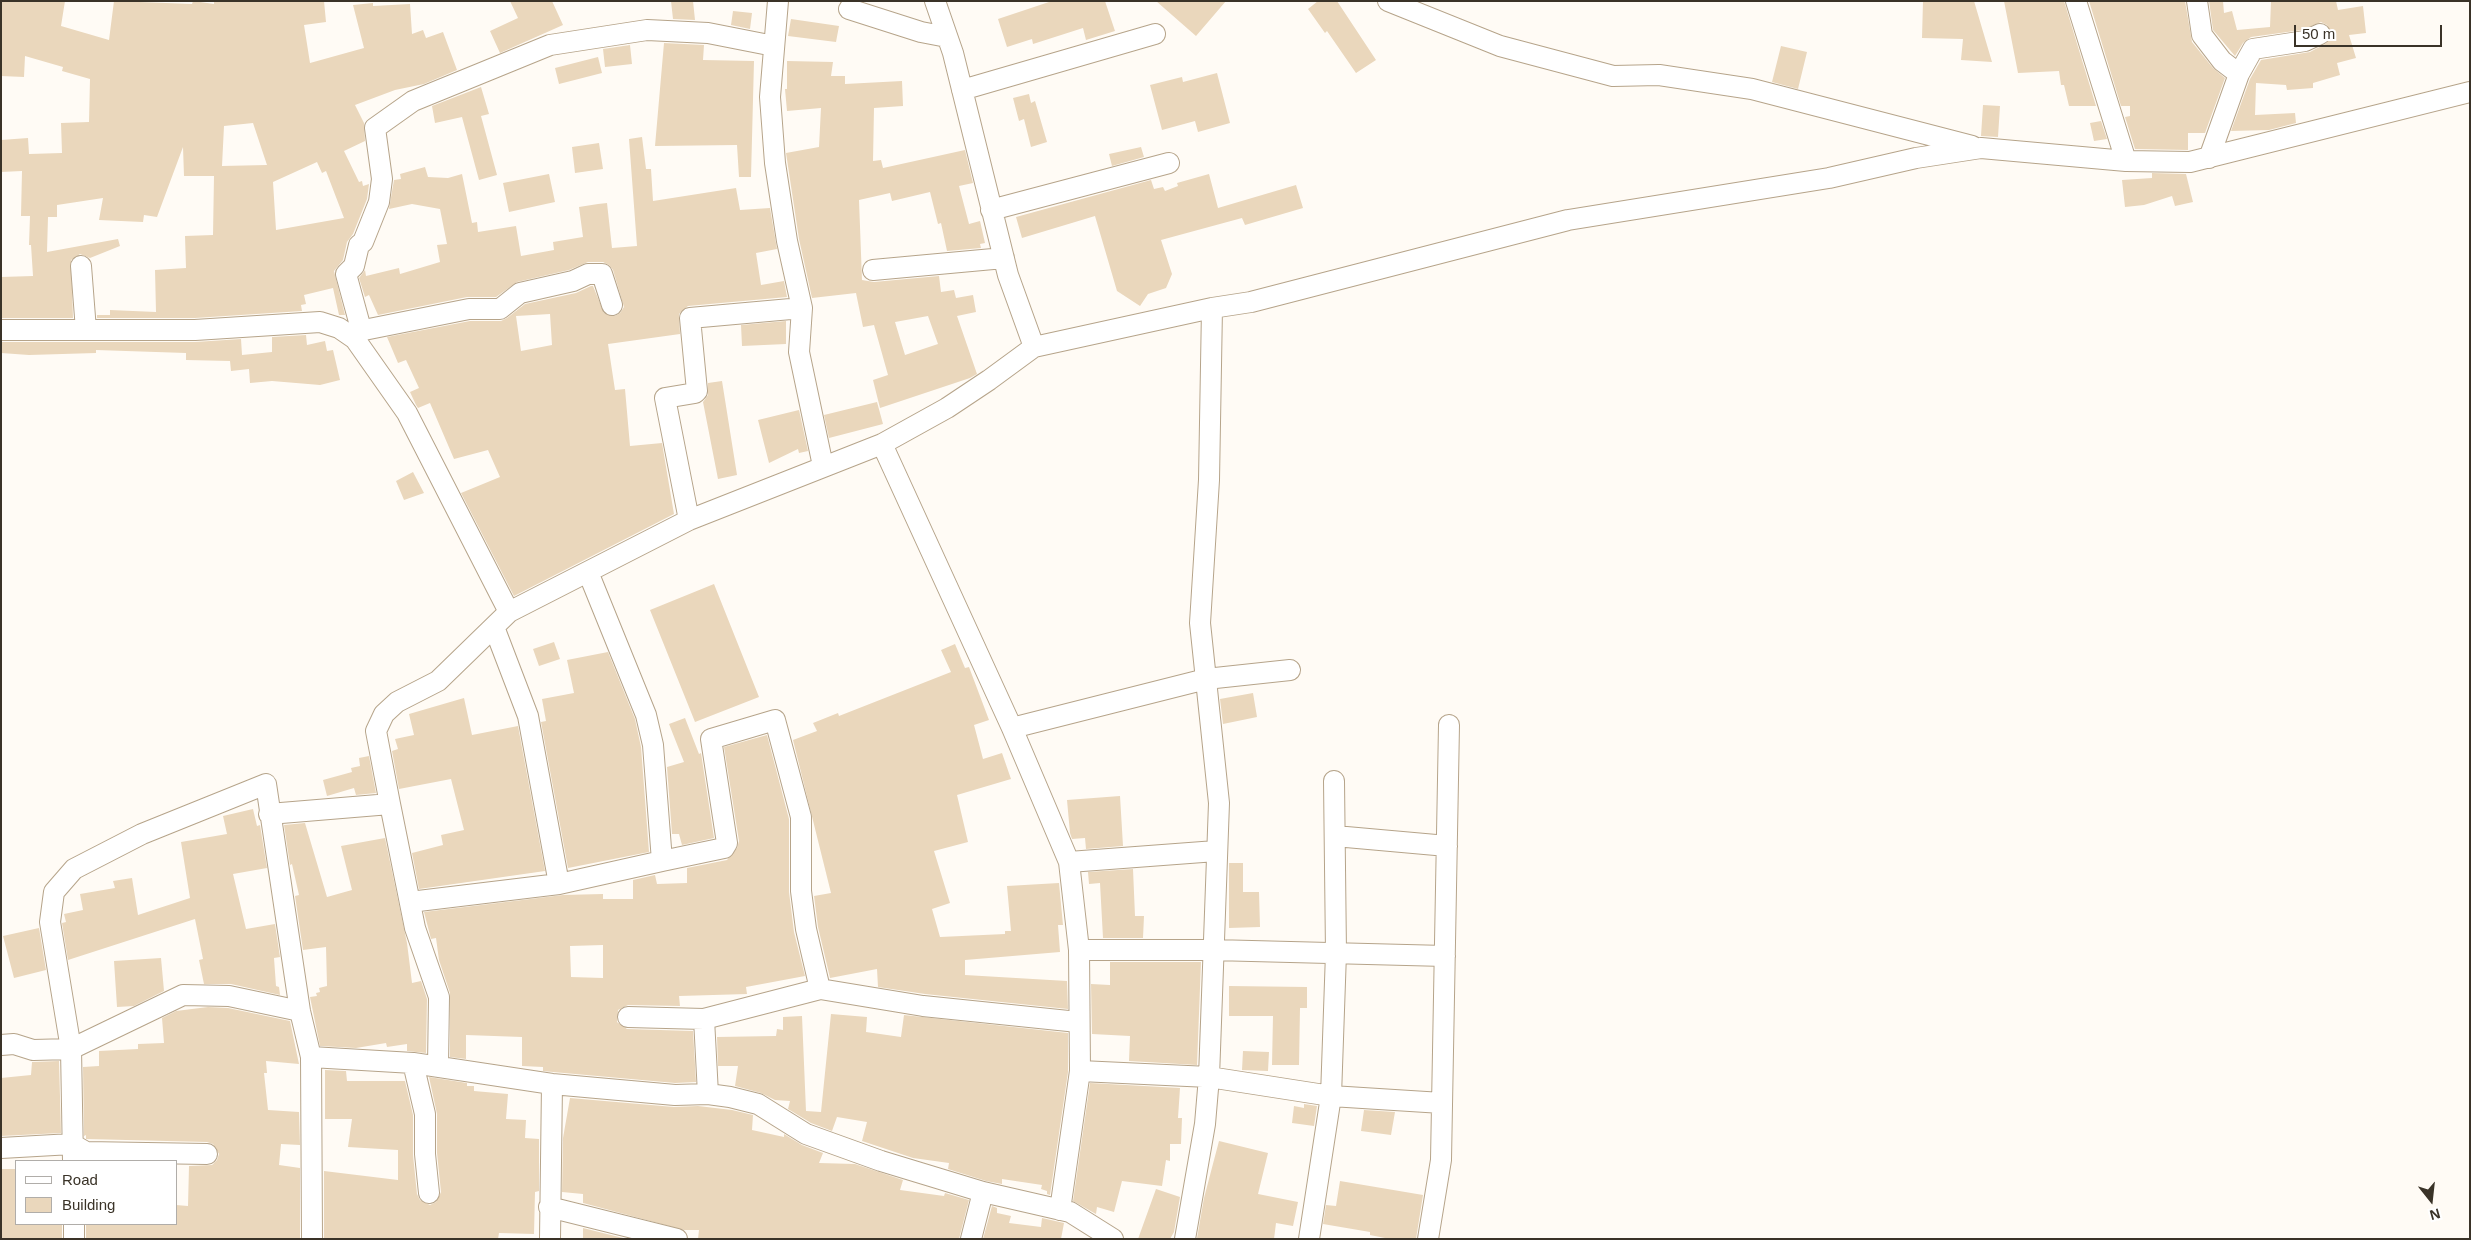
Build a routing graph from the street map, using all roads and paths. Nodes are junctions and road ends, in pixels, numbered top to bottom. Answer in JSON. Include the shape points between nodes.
{"nodes":[{"id":1,"x":778,"y":1,"type":"edge"},
{"id":2,"x":935,"y":1,"type":"edge"},
{"id":3,"x":1388,"y":1,"type":"edge"},
{"id":4,"x":2076,"y":1,"type":"edge"},
{"id":5,"x":2197,"y":1,"type":"edge"},
{"id":6,"x":849,"y":9,"type":"dead end"},
{"id":7,"x":1155,"y":34,"type":"dead end"},
{"id":8,"x":2320,"y":34,"type":"dead end"},
{"id":9,"x":947,"y":37,"type":"junction"},
{"id":10,"x":774,"y":46,"type":"junction"},
{"id":11,"x":2239,"y":74,"type":"junction"},
{"id":12,"x":962,"y":90,"type":"junction"},
{"id":13,"x":2470,"y":92,"type":"edge"},
{"id":14,"x":1981,"y":148,"type":"junction"},
{"id":15,"x":2209,"y":158,"type":"junction"},
{"id":16,"x":2126,"y":161,"type":"junction"},
{"id":17,"x":1169,"y":163,"type":"dead end"},
{"id":18,"x":991,"y":210,"type":"junction"},
{"id":19,"x":1004,"y":258,"type":"junction"},
{"id":20,"x":81,"y":266,"type":"dead end"},
{"id":21,"x":873,"y":270,"type":"dead end"},
{"id":22,"x":612,"y":305,"type":"dead end"},
{"id":23,"x":802,"y":308,"type":"junction"},
{"id":24,"x":1212,"y":308,"type":"junction"},
{"id":25,"x":1,"y":330,"type":"edge"},
{"id":26,"x":86,"y":330,"type":"junction"},
{"id":27,"x":354,"y":331,"type":"junction"},
{"id":28,"x":1034,"y":347,"type":"junction"},
{"id":29,"x":882,"y":444,"type":"junction"},
{"id":30,"x":823,"y":466,"type":"junction"},
{"id":31,"x":689,"y":520,"type":"junction"},
{"id":32,"x":588,"y":572,"type":"junction"},
{"id":33,"x":509,"y":612,"type":"junction"},
{"id":34,"x":494,"y":627,"type":"junction"},
{"id":35,"x":1290,"y":670,"type":"dead end"},
{"id":36,"x":1206,"y":679,"type":"junction"},
{"id":37,"x":1449,"y":725,"type":"dead end"},
{"id":38,"x":1012,"y":728,"type":"junction"},
{"id":39,"x":1334,"y":781,"type":"dead end"},
{"id":40,"x":390,"y":804,"type":"junction"},
{"id":41,"x":269,"y":814,"type":"junction"},
{"id":42,"x":1335,"y":836,"type":"junction"},
{"id":43,"x":1447,"y":846,"type":"junction"},
{"id":44,"x":1216,"y":851,"type":"junction"},
{"id":45,"x":662,"y":861,"type":"junction"},
{"id":46,"x":1069,"y":862,"type":"junction"},
{"id":47,"x":559,"y":884,"type":"junction"},
{"id":48,"x":410,"y":902,"type":"junction"},
{"id":49,"x":1079,"y":950,"type":"junction"},
{"id":50,"x":1213,"y":950,"type":"junction"},
{"id":51,"x":1336,"y":953,"type":"junction"},
{"id":52,"x":1445,"y":956,"type":"junction"},
{"id":53,"x":820,"y":989,"type":"junction"},
{"id":54,"x":300,"y":1011,"type":"junction"},
{"id":55,"x":628,"y":1017,"type":"dead end"},
{"id":56,"x":704,"y":1019,"type":"junction"},
{"id":57,"x":1078,"y":1022,"type":"junction"},
{"id":58,"x":1,"y":1045,"type":"edge"},
{"id":59,"x":71,"y":1049,"type":"junction"},
{"id":60,"x":311,"y":1058,"type":"junction"},
{"id":61,"x":413,"y":1063,"type":"junction"},
{"id":62,"x":438,"y":1066,"type":"junction"},
{"id":63,"x":1080,"y":1071,"type":"junction"},
{"id":64,"x":1209,"y":1077,"type":"junction"},
{"id":65,"x":552,"y":1084,"type":"junction"},
{"id":66,"x":708,"y":1094,"type":"junction"},
{"id":67,"x":1331,"y":1096,"type":"junction"},
{"id":68,"x":1442,"y":1103,"type":"junction"},
{"id":69,"x":1,"y":1148,"type":"edge"},
{"id":70,"x":73,"y":1153,"type":"edge"},
{"id":71,"x":207,"y":1154,"type":"dead end"},
{"id":72,"x":983,"y":1192,"type":"junction"},
{"id":73,"x":429,"y":1193,"type":"dead end"},
{"id":74,"x":550,"y":1207,"type":"junction"},
{"id":75,"x":1060,"y":1210,"type":"junction"},
{"id":76,"x":74,"y":1225,"type":"edge"},
{"id":77,"x":74,"y":1239,"type":"edge"},
{"id":78,"x":312,"y":1239,"type":"edge"},
{"id":79,"x":550,"y":1239,"type":"edge"},
{"id":80,"x":677,"y":1239,"type":"edge"},
{"id":81,"x":972,"y":1239,"type":"edge"},
{"id":82,"x":1113,"y":1239,"type":"edge"},
{"id":83,"x":1185,"y":1239,"type":"edge"},
{"id":84,"x":1309,"y":1239,"type":"edge"},
{"id":85,"x":1428,"y":1239,"type":"edge"}],
"edges":[{"from":1,"to":10,"type":"street"},
{"from":2,"to":9,"type":"street"},
{"from":3,"to":14,"type":"street","via":[[1500,46],[1614,76],[1659,75],[1752,89]]},
{"from":4,"to":16,"type":"street"},
{"from":5,"to":11,"type":"street","via":[[2202,35],[2222,61]]},
{"from":6,"to":9,"type":"street"},
{"from":7,"to":12,"type":"street"},
{"from":8,"to":11,"type":"street","via":[[2305,40],[2253,49]]},
{"from":9,"to":12,"type":"street"},
{"from":10,"to":23,"type":"street","via":[[770,97],[775,164]]},
{"from":10,"to":27,"type":"street","via":[[708,33],[647,30],[550,44],[413,101],[375,128],[382,179],[379,202],[359,245],[354,266],[346,274]]},
{"from":11,"to":15,"type":"street"},
{"from":12,"to":18,"type":"street"},
{"from":13,"to":15,"type":"street"},
{"from":14,"to":16,"type":"street"},
{"from":14,"to":24,"type":"street","via":[[1916,158],[1828,178],[1568,220],[1251,302]]},
{"from":15,"to":16,"type":"street","via":[[2190,162]]},
{"from":17,"to":18,"type":"street"},
{"from":18,"to":19,"type":"street"},
{"from":19,"to":21,"type":"street"},
{"from":19,"to":28,"type":"street"},
{"from":20,"to":26,"type":"street"},
{"from":22,"to":27,"type":"street","via":[[602,274],[588,274],[573,281],[520,293],[500,309],[469,309]]},
{"from":23,"to":30,"type":"street","via":[[799,352]]},
{"from":23,"to":31,"type":"street","via":[[690,318],[697,391],[695,394],[665,398]]},
{"from":24,"to":28,"type":"street"},
{"from":24,"to":36,"type":"street","via":[[1209,480],[1200,623]]},
{"from":25,"to":26,"type":"street"},
{"from":26,"to":27,"type":"street","via":[[195,330],[320,322]]},
{"from":27,"to":33,"type":"street","via":[[355,339],[407,413]]},
{"from":28,"to":29,"type":"street","via":[[947,408]]},
{"from":29,"to":30,"type":"street"},
{"from":29,"to":38,"type":"street"},
{"from":30,"to":31,"type":"street"},
{"from":31,"to":32,"type":"street"},
{"from":32,"to":33,"type":"street"},
{"from":32,"to":45,"type":"street","via":[[646,715],[653,744]]},
{"from":33,"to":34,"type":"street"},
{"from":34,"to":40,"type":"street","via":[[438,681],[397,702],[384,714],[376,731]]},
{"from":34,"to":47,"type":"street","via":[[528,716]]},
{"from":35,"to":36,"type":"street"},
{"from":36,"to":38,"type":"street"},
{"from":36,"to":44,"type":"street","via":[[1219,803]]},
{"from":37,"to":43,"type":"street"},
{"from":38,"to":46,"type":"street"},
{"from":39,"to":42,"type":"street"},
{"from":40,"to":41,"type":"street"},
{"from":40,"to":48,"type":"street"},
{"from":41,"to":54,"type":"street"},
{"from":41,"to":59,"type":"street","via":[[266,784],[125,843],[74,869],[54,892],[50,922]]},
{"from":42,"to":43,"type":"street"},
{"from":42,"to":51,"type":"street"},
{"from":43,"to":52,"type":"street"},
{"from":44,"to":46,"type":"street"},
{"from":44,"to":50,"type":"street"},
{"from":45,"to":47,"type":"street"},
{"from":45,"to":53,"type":"street","via":[[724,848],[727,843],[711,739],[775,720],[801,817],[801,891]]},
{"from":46,"to":49,"type":"street"},
{"from":47,"to":48,"type":"street"},
{"from":48,"to":62,"type":"street","via":[[415,928],[438,997]]},
{"from":49,"to":50,"type":"street"},
{"from":49,"to":57,"type":"street"},
{"from":50,"to":51,"type":"street"},
{"from":50,"to":64,"type":"street"},
{"from":51,"to":52,"type":"street"},
{"from":51,"to":67,"type":"street"},
{"from":52,"to":68,"type":"street"},
{"from":53,"to":56,"type":"street"},
{"from":53,"to":57,"type":"street","via":[[924,1006]]},
{"from":54,"to":59,"type":"street","via":[[229,996],[183,995]]},
{"from":54,"to":60,"type":"street"},
{"from":55,"to":56,"type":"street"},
{"from":56,"to":66,"type":"street"},
{"from":57,"to":63,"type":"street"},
{"from":58,"to":59,"type":"street","via":[[14,1044],[34,1050]]},
{"from":59,"to":70,"type":"street"},
{"from":60,"to":61,"type":"street"},
{"from":60,"to":78,"type":"street"},
{"from":61,"to":62,"type":"street"},
{"from":61,"to":73,"type":"street","via":[[425,1114]]},
{"from":62,"to":65,"type":"street"},
{"from":63,"to":64,"type":"street"},
{"from":63,"to":75,"type":"street"},
{"from":64,"to":67,"type":"street"},
{"from":64,"to":83,"type":"street","via":[[1205,1124]]},
{"from":65,"to":66,"type":"street","via":[[675,1095]]},
{"from":65,"to":74,"type":"street"},
{"from":66,"to":72,"type":"street","via":[[758,1104],[806,1134]]},
{"from":67,"to":68,"type":"street"},
{"from":67,"to":84,"type":"street"},
{"from":68,"to":85,"type":"street","via":[[1442,1160]]},
{"from":69,"to":70,"type":"street"},
{"from":70,"to":71,"type":"street"},
{"from":72,"to":75,"type":"street"},
{"from":72,"to":81,"type":"street"},
{"from":74,"to":79,"type":"street"},
{"from":74,"to":80,"type":"street"},
{"from":75,"to":82,"type":"street","via":[[1070,1212]]},
{"from":76,"to":77,"type":"street"}]}
